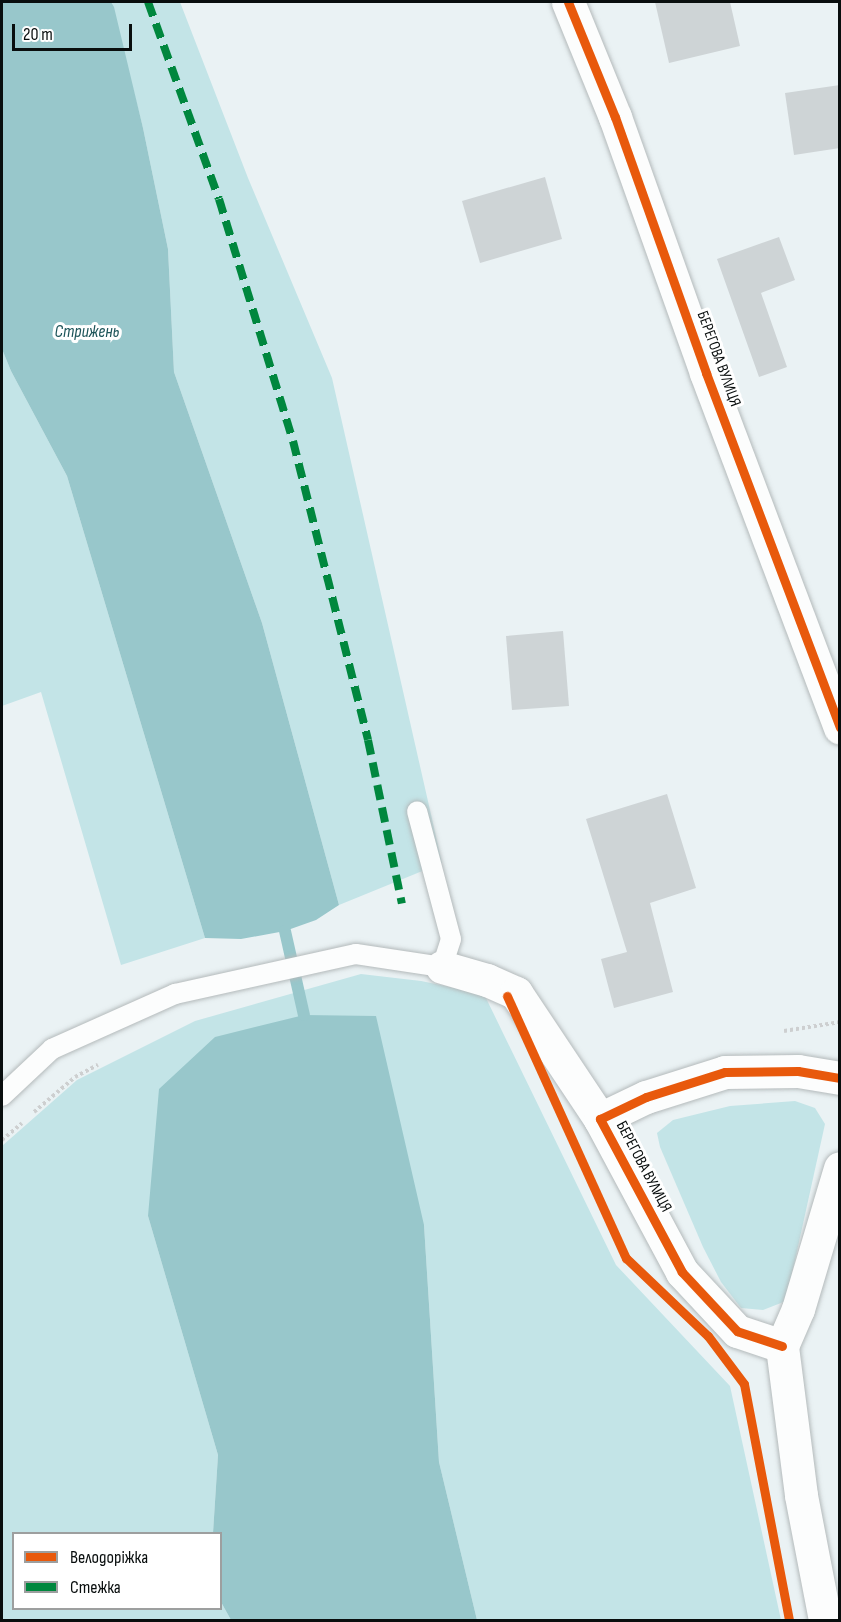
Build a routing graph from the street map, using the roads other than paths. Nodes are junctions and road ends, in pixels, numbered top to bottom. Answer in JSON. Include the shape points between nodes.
{"nodes":[{"id":1,"x":568,"y":2,"type":"edge"},
{"id":2,"x":840,"y":727,"type":"edge"},
{"id":3,"x":417,"y":811,"type":"dead end"},
{"id":4,"x":442,"y":967,"type":"junction"},
{"id":5,"x":840,"y":1078,"type":"edge"},
{"id":6,"x":2,"y":1096,"type":"edge"},
{"id":7,"x":600,"y":1119,"type":"junction"},
{"id":8,"x":840,"y":1168,"type":"edge"},
{"id":9,"x":782,"y":1346,"type":"junction"},
{"id":10,"x":825,"y":1620,"type":"edge"}],
"edges":[{"from":1,"to":2,"type":"street","name":"БЕРЕГОВА ВУЛИЦЯ","via":[[615,117],[706,373]]},
{"from":3,"to":4,"type":"lane","via":[[451,939]]},
{"from":4,"to":6,"type":"lane","via":[[356,954],[175,994],[51,1049]]},
{"from":4,"to":7,"type":"street","via":[[516,993]]},
{"from":5,"to":7,"type":"street","name":"БЕРЕГОВА ВУЛИЦЯ","via":[[798,1071],[725,1072],[646,1097]]},
{"from":7,"to":9,"type":"street","name":"БЕРЕГОВА ВУЛИЦЯ","via":[[682,1272],[737,1331]]},
{"from":8,"to":9,"type":"street","via":[[798,1309]]},
{"from":9,"to":10,"type":"street","via":[[801,1495]]}]}
